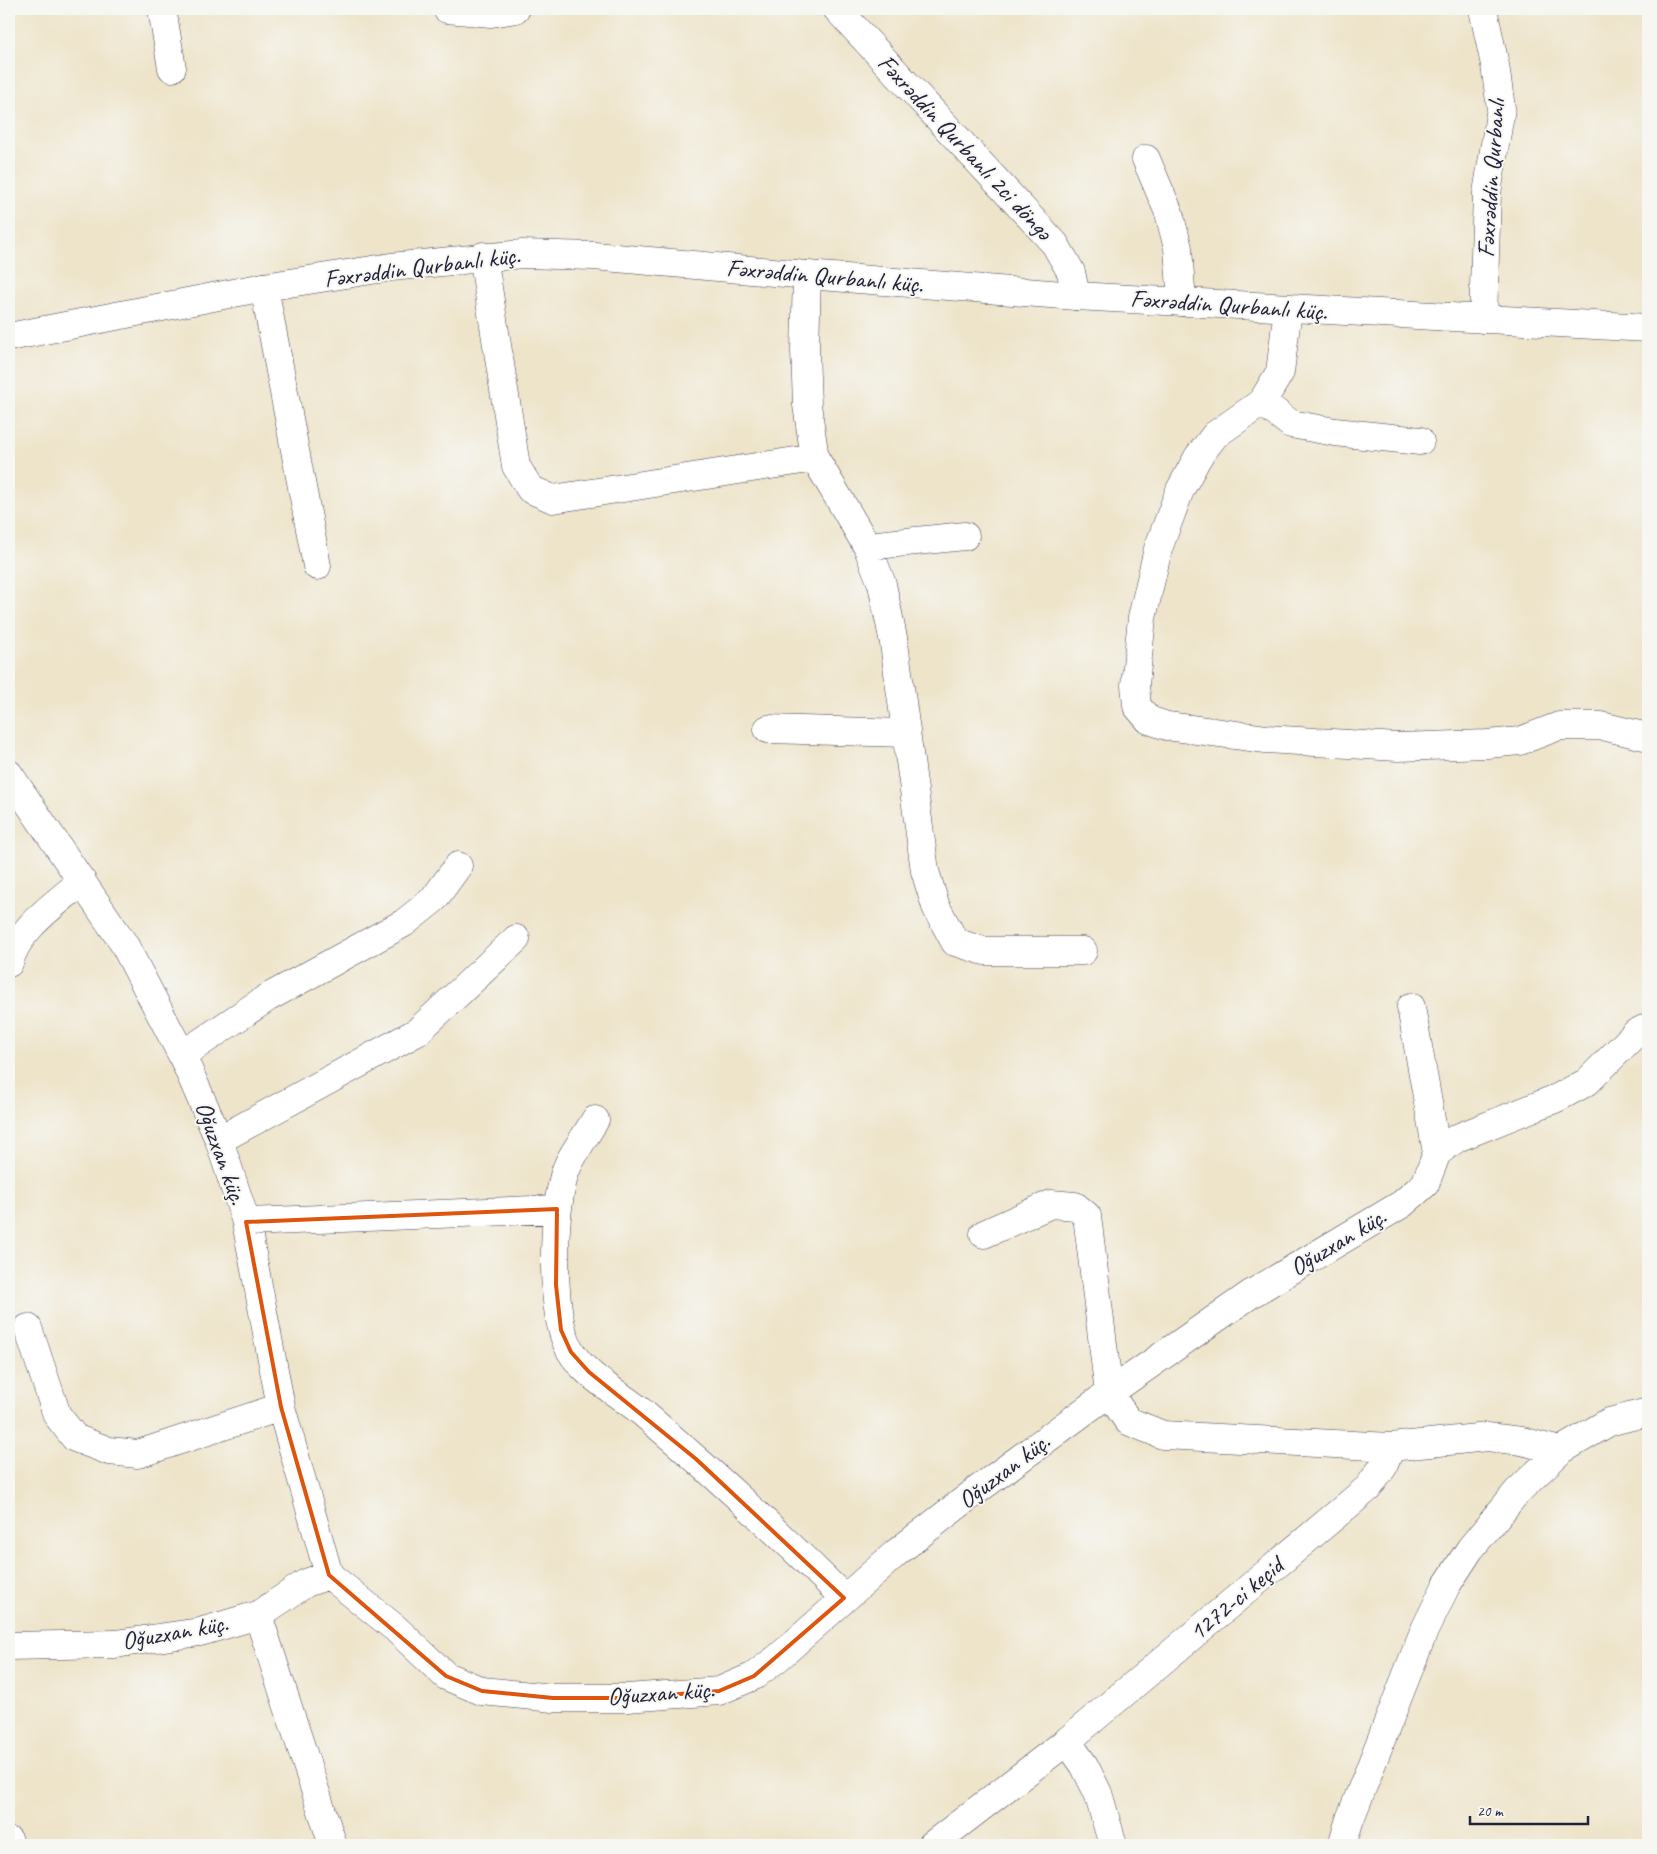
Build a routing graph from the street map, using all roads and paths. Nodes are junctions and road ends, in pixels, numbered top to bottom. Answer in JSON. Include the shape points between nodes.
{"nodes":[{"id":1,"x":162,"y":9,"type":"edge"},
{"id":2,"x":447,"y":9,"type":"edge"},
{"id":3,"x":516,"y":9,"type":"edge"},
{"id":4,"x":838,"y":9,"type":"edge"},
{"id":5,"x":1483,"y":9,"type":"edge"},
{"id":6,"x":172,"y":68,"type":"dead end"},
{"id":7,"x":1146,"y":159,"type":"dead end"},
{"id":8,"x":483,"y":256,"type":"junction"},
{"id":9,"x":807,"y":275,"type":"junction"},
{"id":10,"x":264,"y":287,"type":"junction"},
{"id":11,"x":1076,"y":296,"type":"junction"},
{"id":12,"x":1182,"y":302,"type":"junction"},
{"id":13,"x":1288,"y":309,"type":"junction"},
{"id":14,"x":1483,"y":319,"type":"junction"},
{"id":15,"x":1648,"y":328,"type":"edge"},
{"id":16,"x":9,"y":336,"type":"edge"},
{"id":17,"x":1262,"y":402,"type":"junction"},
{"id":18,"x":1420,"y":441,"type":"dead end"},
{"id":19,"x":815,"y":458,"type":"junction"},
{"id":20,"x":965,"y":536,"type":"dead end"},
{"id":21,"x":867,"y":546,"type":"junction"},
{"id":22,"x":317,"y":566,"type":"dead end"},
{"id":23,"x":768,"y":729,"type":"dead end"},
{"id":24,"x":905,"y":733,"type":"junction"},
{"id":25,"x":1648,"y":737,"type":"edge"},
{"id":26,"x":9,"y":774,"type":"edge"},
{"id":27,"x":458,"y":866,"type":"dead end"},
{"id":28,"x":82,"y":881,"type":"junction"},
{"id":29,"x":516,"y":939,"type":"dead end"},
{"id":30,"x":1083,"y":951,"type":"dead end"},
{"id":31,"x":9,"y":963,"type":"edge"},
{"id":32,"x":1411,"y":1007,"type":"dead end"},
{"id":33,"x":1648,"y":1028,"type":"edge"},
{"id":34,"x":182,"y":1055,"type":"junction"},
{"id":35,"x":595,"y":1120,"type":"dead end"},
{"id":36,"x":219,"y":1140,"type":"junction"},
{"id":37,"x":1437,"y":1153,"type":"junction"},
{"id":38,"x":557,"y":1209,"type":"junction"},
{"id":39,"x":246,"y":1222,"type":"junction"},
{"id":40,"x":984,"y":1234,"type":"dead end"},
{"id":41,"x":28,"y":1328,"type":"dead end"},
{"id":42,"x":1110,"y":1393,"type":"junction"},
{"id":43,"x":281,"y":1408,"type":"junction"},
{"id":44,"x":1648,"y":1412,"type":"edge"},
{"id":45,"x":1391,"y":1446,"type":"junction"},
{"id":46,"x":1560,"y":1451,"type":"junction"},
{"id":47,"x":329,"y":1575,"type":"junction"},
{"id":48,"x":844,"y":1598,"type":"junction"},
{"id":49,"x":258,"y":1615,"type":"junction"},
{"id":50,"x":9,"y":1646,"type":"edge"},
{"id":51,"x":1067,"y":1741,"type":"junction"},
{"id":52,"x":9,"y":1841,"type":"edge"},
{"id":53,"x":10,"y":1845,"type":"edge"},
{"id":54,"x":333,"y":1845,"type":"edge"},
{"id":55,"x":932,"y":1845,"type":"edge"},
{"id":56,"x":1113,"y":1845,"type":"edge"},
{"id":57,"x":1342,"y":1845,"type":"edge"}],
"edges":[{"from":1,"to":6,"type":"street"},
{"from":2,"to":3,"type":"street","via":[[491,13]]},
{"from":4,"to":11,"type":"street","name":"Fəxrəddin Qurbanlı 2ci döngə","via":[[1055,244],[1071,272]]},
{"from":5,"to":14,"type":"street","name":"Fəxrəddin Qurbanlı","via":[[1501,108],[1487,193]]},
{"from":7,"to":12,"type":"street","via":[[1169,213],[1178,248]]},
{"from":8,"to":9,"type":"street","name":"Fəxrəddin Qurbanlı küç.","via":[[594,256]]},
{"from":8,"to":10,"type":"street","name":"Fəxrəddin Qurbanlı küç."},
{"from":8,"to":19,"type":"street","via":[[516,466],[530,489],[553,499]]},
{"from":9,"to":11,"type":"street","name":"Fəxrəddin Qurbanlı küç."},
{"from":9,"to":19,"type":"street","via":[[807,405]]},
{"from":10,"to":16,"type":"street","name":"Fəxrəddin Qurbanlı küç."},
{"from":10,"to":22,"type":"street"},
{"from":11,"to":12,"type":"street","name":"Fəxrəddin Qurbanlı küç."},
{"from":12,"to":13,"type":"street","name":"Fəxrəddin Qurbanlı küç."},
{"from":13,"to":14,"type":"street","name":"Fəxrəddin Qurbanlı küç."},
{"from":13,"to":17,"type":"street","via":[[1280,372]]},
{"from":14,"to":15,"type":"street","name":"Fəxrəddin Qurbanlı küç."},
{"from":17,"to":18,"type":"street","via":[[1291,424]]},
{"from":17,"to":25,"type":"street","via":[[1215,435],[1198,457],[1180,490],[1158,549],[1142,618],[1135,685],[1137,706],[1149,720],[1167,726],[1266,739],[1398,747],[1520,741],[1559,726],[1602,726]]},
{"from":19,"to":21,"type":"street"},
{"from":20,"to":21,"type":"street"},
{"from":21,"to":24,"type":"street","via":[[882,584],[894,643]]},
{"from":23,"to":24,"type":"street"},
{"from":24,"to":30,"type":"street","via":[[925,871],[936,907],[955,942],[984,951]]},
{"from":26,"to":28,"type":"street","name":"Oğuzxan küç."},
{"from":27,"to":34,"type":"street","via":[[434,899],[404,923],[267,998]]},
{"from":28,"to":31,"type":"street","via":[[29,928],[12,952]]},
{"from":28,"to":34,"type":"street","name":"Oğuzxan küç.","via":[[124,944]]},
{"from":29,"to":36,"type":"street","via":[[417,1032]]},
{"from":32,"to":37,"type":"street"},
{"from":33,"to":37,"type":"street","via":[[1636,1033],[1587,1082],[1557,1098],[1457,1138]]},
{"from":34,"to":36,"type":"street","name":"Oğuzxan küç."},
{"from":35,"to":38,"type":"street","via":[[564,1174]]},
{"from":36,"to":39,"type":"street","name":"Oğuzxan küç."},
{"from":37,"to":42,"type":"street","name":"Oğuzxan küç.","via":[[1424,1184],[1402,1204],[1251,1294]]},
{"from":38,"to":39,"type":"street"},
{"from":38,"to":48,"type":"street","via":[[556,1284],[561,1330],[571,1352],[589,1372],[696,1459]]},
{"from":39,"to":43,"type":"street","name":"Oğuzxan küç."},
{"from":40,"to":42,"type":"street","via":[[1051,1204],[1075,1206],[1087,1216]]},
{"from":41,"to":43,"type":"street","via":[[57,1415],[75,1438],[109,1451],[138,1454]]},
{"from":42,"to":45,"type":"street","via":[[1128,1421],[1163,1436]]},
{"from":42,"to":48,"type":"street","name":"Oğuzxan küç.","via":[[976,1491]]},
{"from":43,"to":47,"type":"street","name":"Oğuzxan küç."},
{"from":44,"to":46,"type":"street","via":[[1609,1422]]},
{"from":45,"to":46,"type":"street","via":[[1487,1437],[1522,1441]]},
{"from":45,"to":51,"type":"street","name":"1272-ci keçid","via":[[1383,1467],[1368,1488]]},
{"from":46,"to":57,"type":"street","via":[[1517,1492],[1470,1549],[1446,1586],[1424,1631]]},
{"from":47,"to":48,"type":"street","name":"Oğuzxan küç.","via":[[395,1628],[446,1676],[482,1690],[553,1698],[627,1698],[719,1690],[754,1676],[780,1657]]},
{"from":47,"to":49,"type":"street","name":"Oğuzxan küç.","via":[[306,1583]]},
{"from":49,"to":50,"type":"street","name":"Oğuzxan küç.","via":[[200,1632],[114,1644]]},
{"from":49,"to":54,"type":"street"},
{"from":51,"to":55,"type":"street","name":"1272-ci keçid"},
{"from":51,"to":56,"type":"street","via":[[1098,1793]]},
{"from":52,"to":53,"type":"street"}]}
